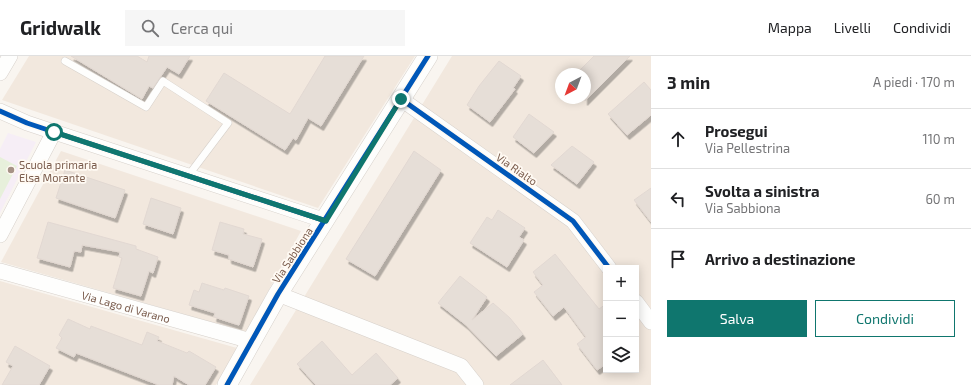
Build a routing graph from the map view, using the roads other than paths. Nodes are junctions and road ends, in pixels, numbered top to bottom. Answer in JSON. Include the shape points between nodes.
{"nodes":[{"id":1,"x":10,"y":56,"type":"edge"},
{"id":2,"x":428,"y":56,"type":"edge"},
{"id":3,"x":65,"y":62,"type":"dead end"},
{"id":4,"x":0,"y":73,"type":"edge"},
{"id":5,"x":401,"y":99,"type":"junction"},
{"id":6,"x":0,"y":111,"type":"edge"},
{"id":7,"x":54,"y":132,"type":"junction"},
{"id":8,"x":188,"y":176,"type":"junction"},
{"id":9,"x":326,"y":221,"type":"junction"},
{"id":10,"x":0,"y":234,"type":"edge"},
{"id":11,"x":607,"y":265,"type":"edge"},
{"id":12,"x":0,"y":271,"type":"edge"},
{"id":13,"x":278,"y":294,"type":"junction"},
{"id":14,"x":639,"y":306,"type":"edge"},
{"id":15,"x":651,"y":322,"type":"edge"},
{"id":16,"x":252,"y":341,"type":"junction"},
{"id":17,"x":227,"y":385,"type":"edge"},
{"id":18,"x":476,"y":385,"type":"edge"}],
"edges":[{"from":1,"to":4,"type":"street"},
{"from":2,"to":5,"type":"street","name":"Via Sabbiona"},
{"from":3,"to":8,"type":"lane","via":[[146,107],[163,81],[228,123]]},
{"from":5,"to":9,"type":"street","name":"Via Sabbiona"},
{"from":5,"to":11,"type":"street","name":"Via Rialto","via":[[573,221]]},
{"from":6,"to":7,"type":"street"},
{"from":7,"to":8,"type":"street"},
{"from":7,"to":10,"type":"street"},
{"from":8,"to":9,"type":"street"},
{"from":9,"to":13,"type":"street","name":"Via Sabbiona"},
{"from":12,"to":16,"type":"street","name":"Via Lago di Varano"},
{"from":13,"to":16,"type":"street","name":"Via Sabbiona"},
{"from":13,"to":18,"type":"street","via":[[461,366]]},
{"from":14,"to":15,"type":"street"},
{"from":16,"to":17,"type":"street","name":"Via Sabbiona"}]}
